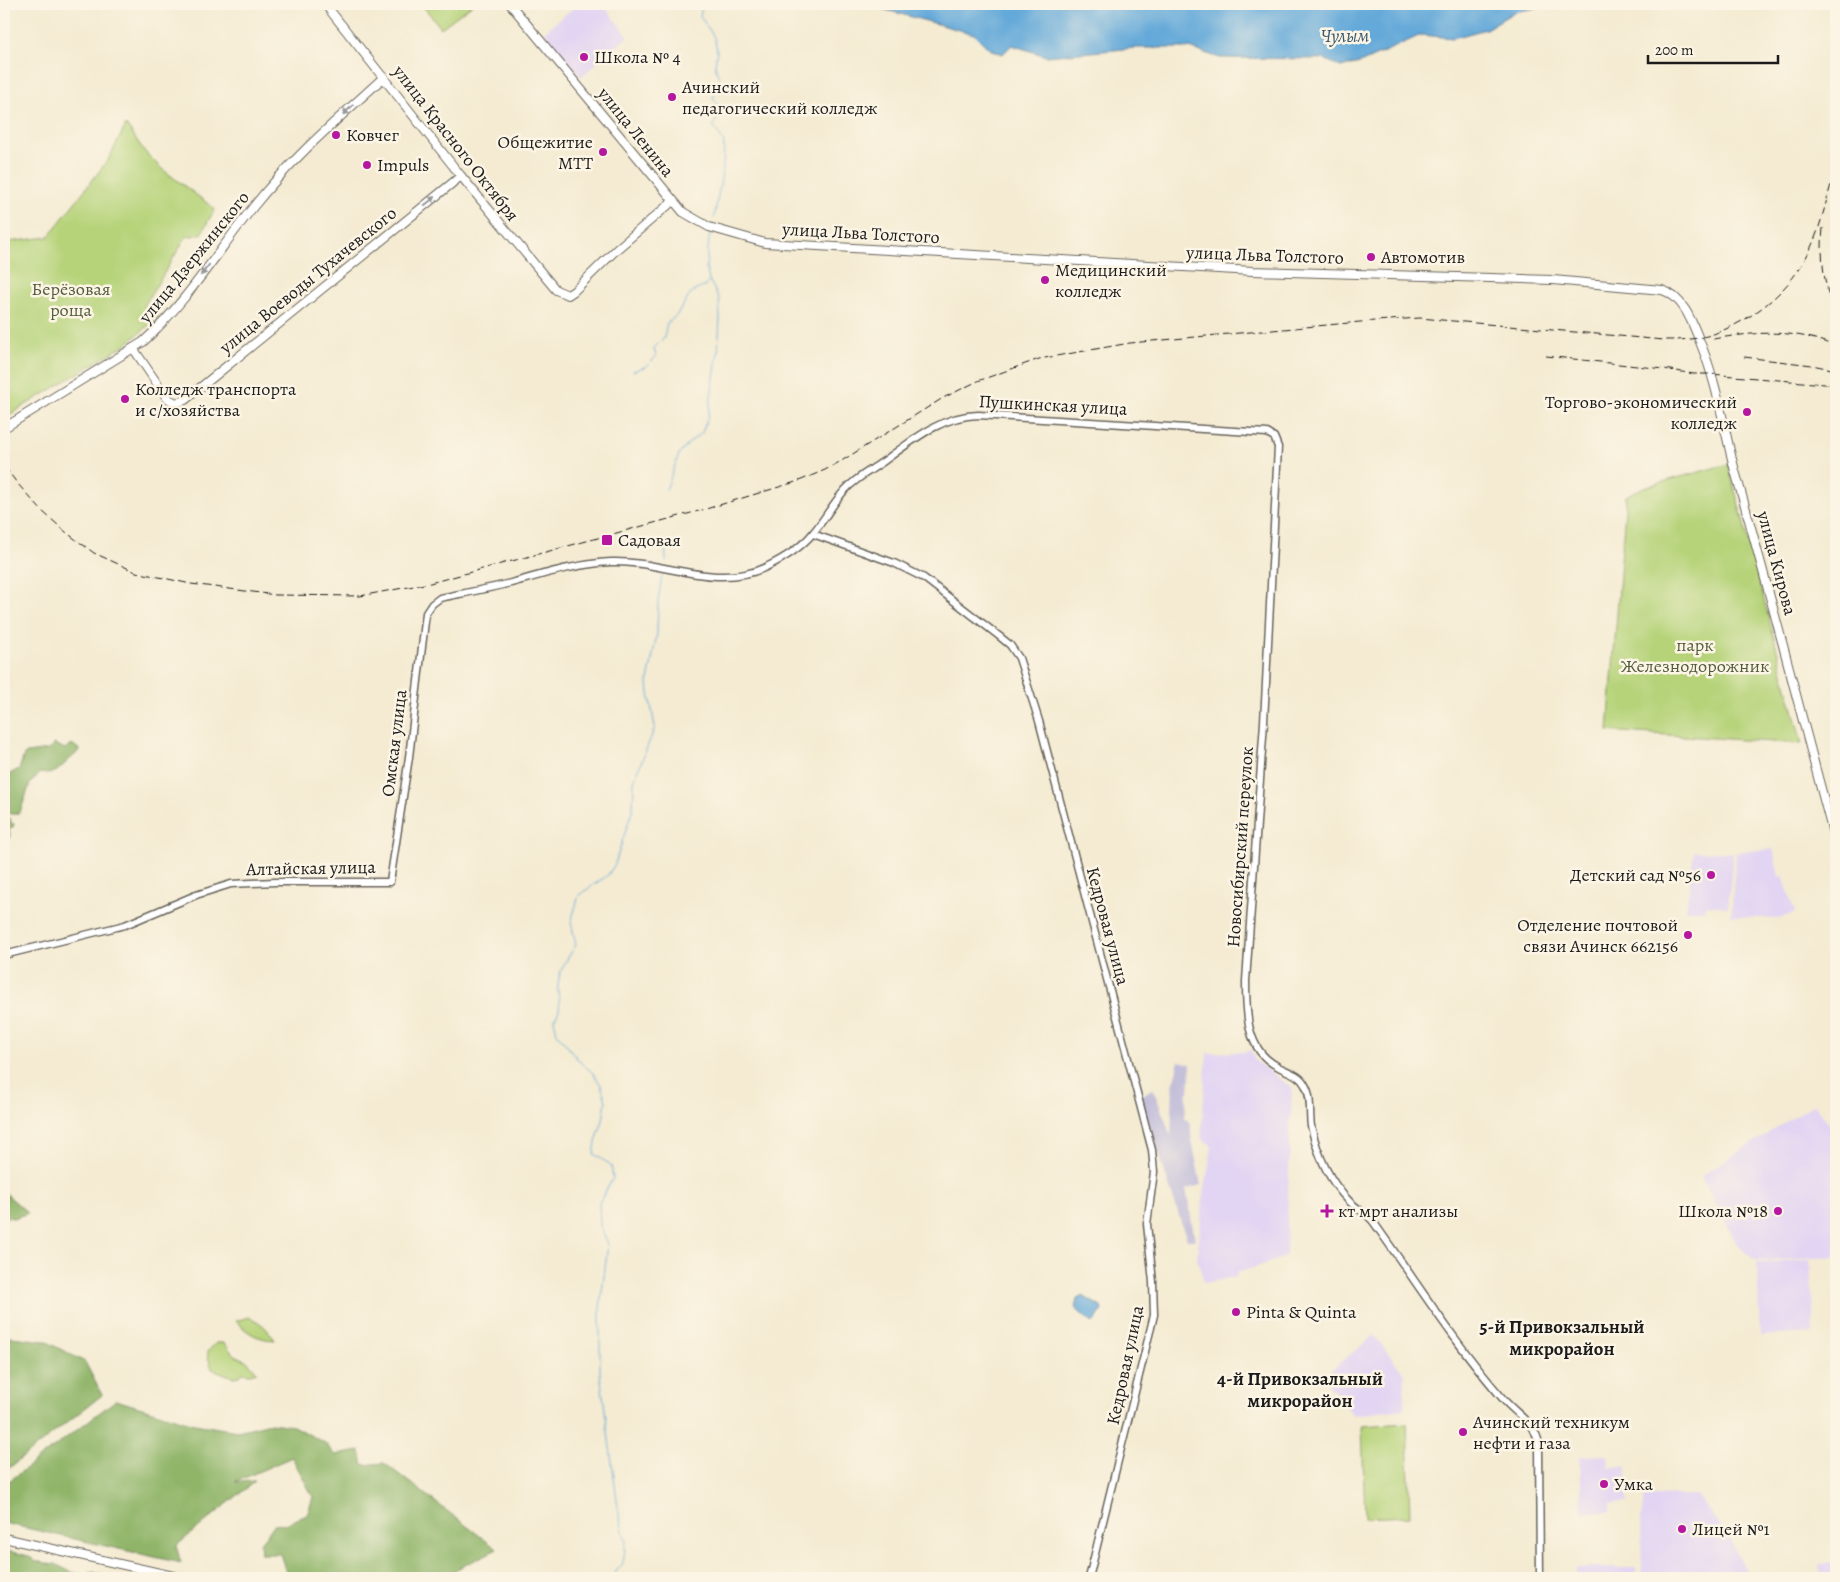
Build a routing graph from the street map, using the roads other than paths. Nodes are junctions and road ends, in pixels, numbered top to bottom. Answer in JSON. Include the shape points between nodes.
{"nodes":[{"id":1,"x":325,"y":4,"type":"edge"},
{"id":2,"x":510,"y":4,"type":"edge"},
{"id":3,"x":384,"y":77,"type":"junction"},
{"id":4,"x":461,"y":176,"type":"junction"},
{"id":5,"x":673,"y":201,"type":"junction"},
{"id":6,"x":765,"y":243,"type":"joint"},
{"id":7,"x":1674,"y":295,"type":"joint"},
{"id":8,"x":133,"y":348,"type":"junction"},
{"id":9,"x":4,"y":428,"type":"edge"},
{"id":10,"x":1274,"y":437,"type":"joint"},
{"id":11,"x":813,"y":534,"type":"junction"},
{"id":12,"x":428,"y":607,"type":"joint"},
{"id":13,"x":1836,"y":844,"type":"edge"},
{"id":14,"x":390,"y":882,"type":"joint"},
{"id":15,"x":4,"y":955,"type":"edge"},
{"id":16,"x":4,"y":1538,"type":"edge"},
{"id":17,"x":182,"y":1578,"type":"edge"},
{"id":18,"x":1089,"y":1578,"type":"edge"},
{"id":19,"x":1540,"y":1578,"type":"edge"}],
"edges":[{"from":1,"to":3,"type":"main road","name":"улица Красного Октября"},
{"from":2,"to":5,"type":"main road","name":"улица Ленина"},
{"from":3,"to":4,"type":"main road","name":"улица Красного Октября"},
{"from":3,"to":8,"type":"main road","name":"улица Дзержинского","one_way":true,"via":[[290,164],[161,325]]},
{"from":4,"to":5,"type":"main road","name":"улица Красного Октября","via":[[556,290],[568,295]]},
{"from":8,"to":4,"type":"main road","name":"улица Воеводы Тухачевского","one_way":true,"via":[[167,398],[176,403],[185,400]]},
{"from":5,"to":6,"type":"main road","name":"улица Ленина","via":[[690,217],[709,227]]},
{"from":6,"to":7,"type":"main road","name":"улица Льва Толстого","via":[[1253,271],[1552,280],[1662,290]]},
{"from":7,"to":13,"type":"main road","name":"улица Кирова","via":[[1702,347],[1711,374]]},
{"from":8,"to":9,"type":"main road","name":"улица Дзержинского"},
{"from":10,"to":11,"type":"street","name":"Пушкинская улица","via":[[1250,431],[961,416],[924,432],[858,478],[839,496]]},
{"from":10,"to":19,"type":"street","name":"Новосибирский переулок","via":[[1278,447],[1246,981],[1247,1022],[1264,1056],[1272,1064],[1298,1076],[1305,1084],[1314,1139],[1334,1181],[1345,1196],[1372,1220],[1484,1376],[1537,1434]]},
{"from":11,"to":12,"type":"street","name":"Пушкинская улица","via":[[775,562],[746,574],[688,573],[651,565],[599,563],[551,571],[440,598]]},
{"from":11,"to":18,"type":"street","name":"Кедровая улица","via":[[894,563],[924,578],[999,636],[1019,658],[1039,721],[1154,1158],[1147,1224],[1154,1315]]},
{"from":12,"to":14,"type":"street","name":"Омская улица"},
{"from":14,"to":15,"type":"street","name":"Алтайская улица","via":[[231,884],[125,925]]},
{"from":16,"to":17,"type":"main road"}]}
